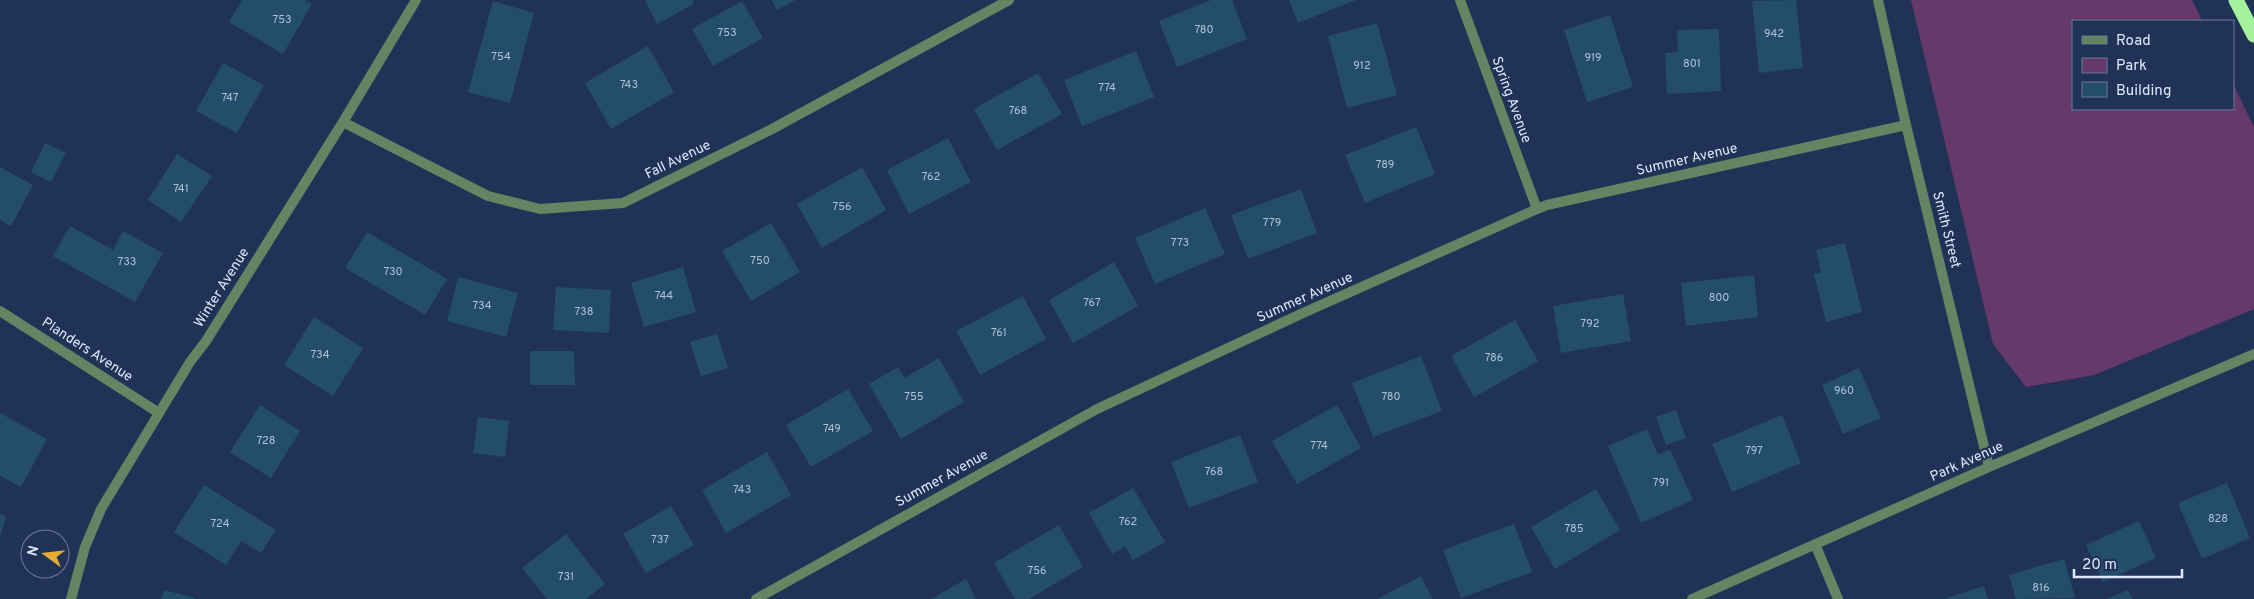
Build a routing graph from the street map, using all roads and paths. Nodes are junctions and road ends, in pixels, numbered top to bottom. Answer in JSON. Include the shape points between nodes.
{"nodes":[{"id":1,"x":416,"y":0,"type":"edge"},
{"id":2,"x":1009,"y":0,"type":"edge"},
{"id":3,"x":1460,"y":0,"type":"edge"},
{"id":4,"x":1878,"y":0,"type":"edge"},
{"id":5,"x":2236,"y":0,"type":"edge"},
{"id":6,"x":2254,"y":35,"type":"edge"},
{"id":7,"x":342,"y":122,"type":"junction"},
{"id":8,"x":1906,"y":125,"type":"junction"},
{"id":9,"x":1537,"y":209,"type":"junction"},
{"id":10,"x":0,"y":311,"type":"edge"},
{"id":11,"x":2254,"y":354,"type":"edge"},
{"id":12,"x":159,"y":413,"type":"junction"},
{"id":13,"x":1989,"y":467,"type":"junction"},
{"id":14,"x":1815,"y":544,"type":"junction"},
{"id":15,"x":71,"y":599,"type":"edge"},
{"id":16,"x":756,"y":599,"type":"edge"},
{"id":17,"x":1692,"y":599,"type":"edge"},
{"id":18,"x":1838,"y":599,"type":"edge"}],
"edges":[{"from":1,"to":7,"type":"street","name":"Winter Avenue"},
{"from":2,"to":7,"type":"street","name":"Fall Avenue","via":[[772,130],[623,203],[540,209],[488,196]]},
{"from":3,"to":9,"type":"street","name":"Spring Avenue"},
{"from":4,"to":8,"type":"street","name":"Smith Street"},
{"from":5,"to":6,"type":"highway"},
{"from":7,"to":12,"type":"street","name":"Winter Avenue"},
{"from":8,"to":9,"type":"street","name":"Summer Avenue"},
{"from":8,"to":13,"type":"street","name":"Smith Street"},
{"from":9,"to":16,"type":"street","name":"Summer Avenue","via":[[1097,409]]},
{"from":10,"to":12,"type":"street","name":"Planders Avenue"},
{"from":11,"to":13,"type":"street","name":"Park Avenue"},
{"from":12,"to":15,"type":"street","name":"Winter Avenue","via":[[101,509],[85,547]]},
{"from":13,"to":14,"type":"street","name":"Park Avenue"},
{"from":14,"to":17,"type":"street","name":"Park Avenue"},
{"from":14,"to":18,"type":"street"}]}
